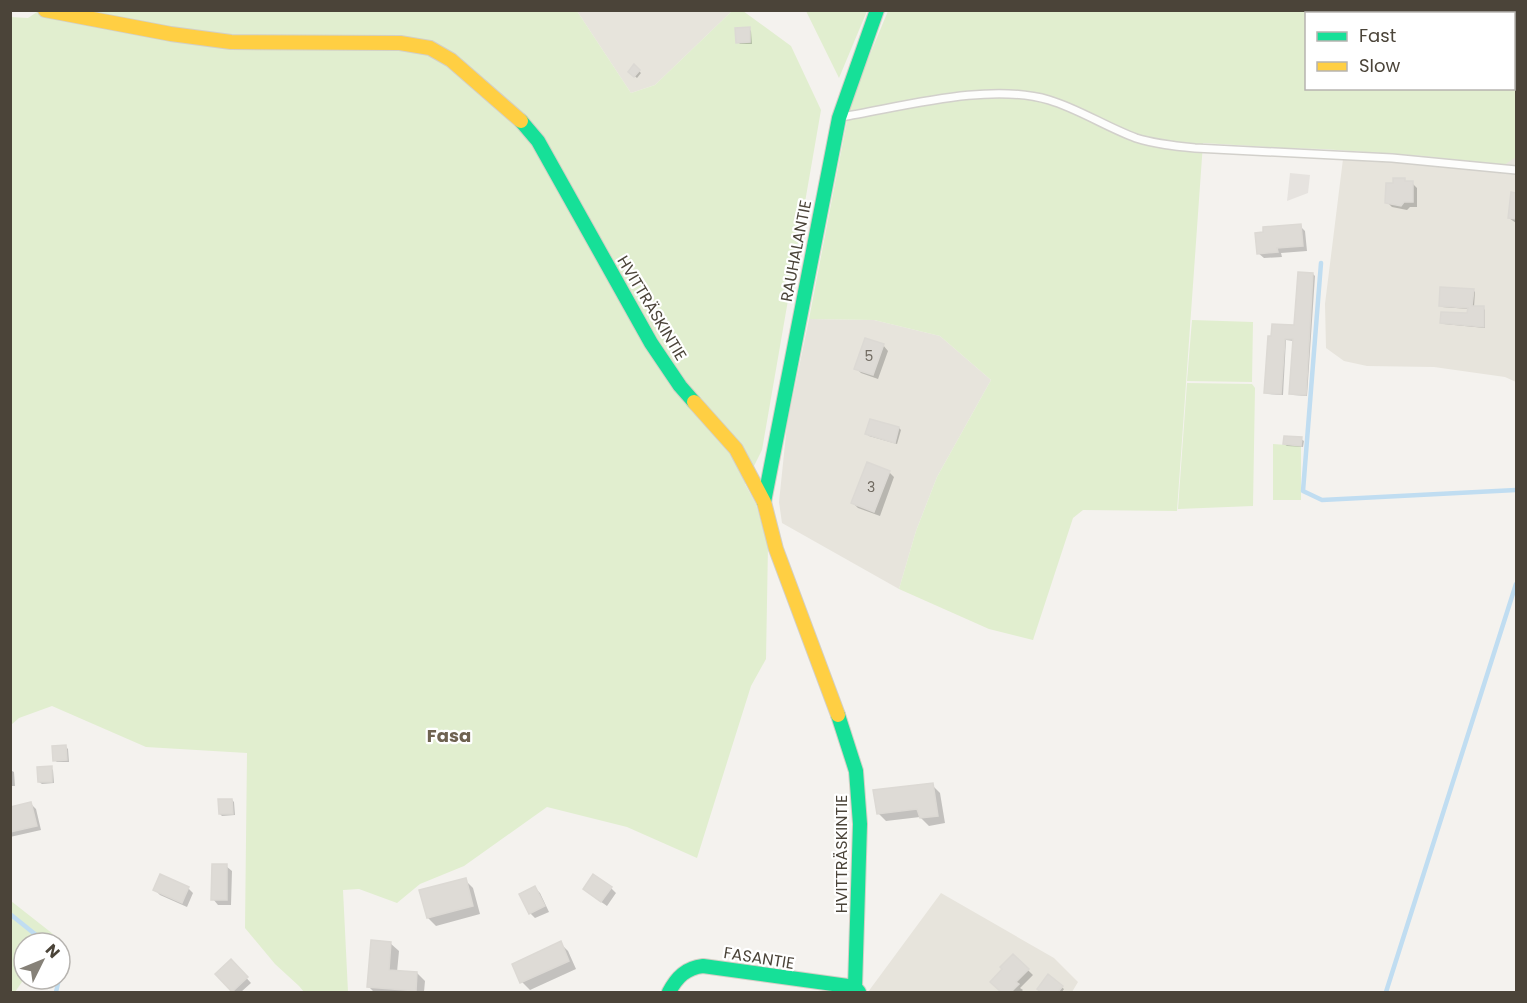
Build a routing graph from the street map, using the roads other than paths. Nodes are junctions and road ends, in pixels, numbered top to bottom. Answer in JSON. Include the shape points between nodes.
{"nodes":[{"id":1,"x":45,"y":10,"type":"edge"},
{"id":2,"x":877,"y":10,"type":"edge"},
{"id":3,"x":839,"y":118,"type":"junction"},
{"id":4,"x":1516,"y":170,"type":"edge"},
{"id":5,"x":764,"y":502,"type":"junction"},
{"id":6,"x":857,"y":990,"type":"edge"},
{"id":7,"x":669,"y":993,"type":"edge"}],
"edges":[{"from":1,"to":5,"type":"street","name":"HVITTRÄSKINTIE","via":[[231,42],[400,44],[430,48],[442,54],[490,92],[538,141],[651,343],[680,386],[736,449]]},
{"from":2,"to":3,"type":"street","name":"RAUHALANTIE"},
{"from":3,"to":4,"type":"lane","via":[[943,99],[1026,95],[1049,100],[1137,138],[1164,144]]},
{"from":3,"to":5,"type":"street","name":"RAUHALANTIE"},
{"from":5,"to":6,"type":"street","name":"HVITTRÄSKINTIE","via":[[776,549],[856,771],[860,824]]},
{"from":6,"to":7,"type":"street","name":"FASANTIE","via":[[703,966],[685,971]]}]}
